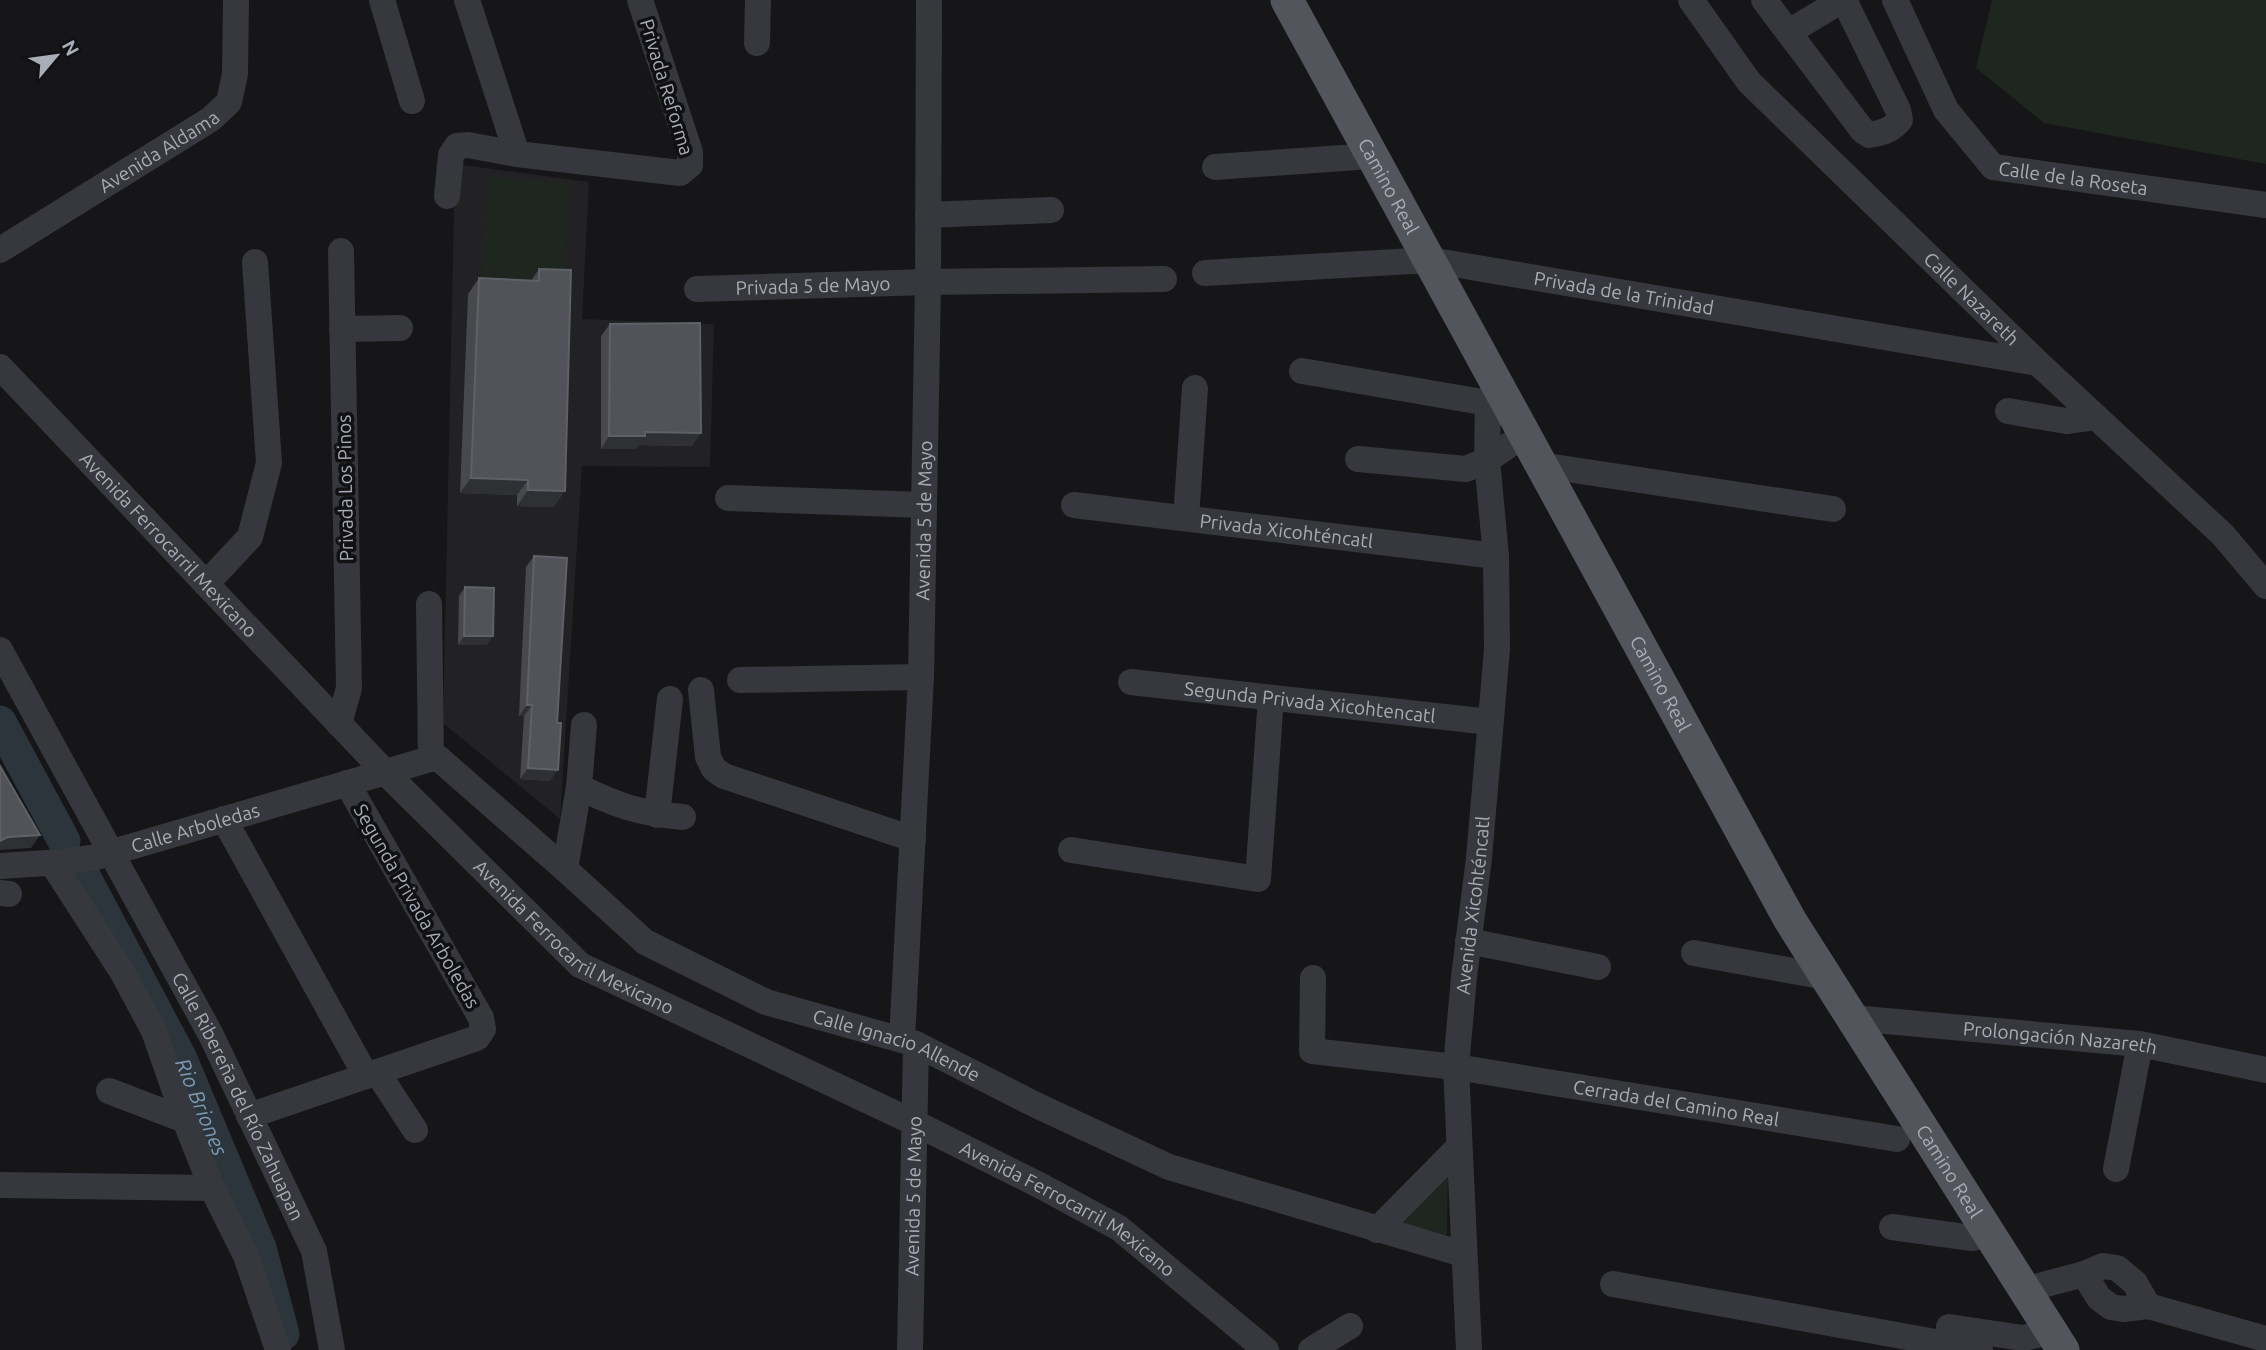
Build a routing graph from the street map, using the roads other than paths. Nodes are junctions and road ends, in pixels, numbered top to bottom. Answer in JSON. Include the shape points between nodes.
{"nodes":[{"id":1,"x":236,"y":0,"type":"edge"},
{"id":2,"x":382,"y":0,"type":"edge"},
{"id":3,"x":467,"y":0,"type":"edge"},
{"id":4,"x":640,"y":0,"type":"edge"},
{"id":5,"x":758,"y":0,"type":"edge"},
{"id":6,"x":929,"y":0,"type":"edge"},
{"id":7,"x":1287,"y":0,"type":"edge"},
{"id":8,"x":1691,"y":0,"type":"edge"},
{"id":9,"x":1764,"y":0,"type":"edge"},
{"id":10,"x":1843,"y":0,"type":"edge"},
{"id":11,"x":1895,"y":0,"type":"edge"},
{"id":12,"x":1789,"y":32,"type":"junction"},
{"id":13,"x":757,"y":43,"type":"dead end"},
{"id":14,"x":412,"y":101,"type":"dead end"},
{"id":15,"x":517,"y":154,"type":"junction"},
{"id":16,"x":1371,"y":156,"type":"junction"},
{"id":17,"x":1215,"y":167,"type":"dead end"},
{"id":18,"x":447,"y":197,"type":"dead end"},
{"id":19,"x":2266,"y":205,"type":"edge"},
{"id":20,"x":1051,"y":210,"type":"dead end"},
{"id":21,"x":928,"y":215,"type":"junction"},
{"id":22,"x":0,"y":250,"type":"edge"},
{"id":23,"x":341,"y":251,"type":"dead end"},
{"id":24,"x":1430,"y":260,"type":"junction"},
{"id":25,"x":255,"y":262,"type":"dead end"},
{"id":26,"x":1205,"y":273,"type":"dead end"},
{"id":27,"x":1164,"y":279,"type":"dead end"},
{"id":28,"x":928,"y":282,"type":"junction"},
{"id":29,"x":697,"y":289,"type":"dead end"},
{"id":30,"x":401,"y":328,"type":"dead end"},
{"id":31,"x":342,"y":329,"type":"junction"},
{"id":32,"x":2038,"y":363,"type":"junction"},
{"id":33,"x":0,"y":367,"type":"edge"},
{"id":34,"x":1302,"y":371,"type":"dead end"},
{"id":35,"x":1195,"y":388,"type":"dead end"},
{"id":36,"x":1492,"y":394,"type":"junction"},
{"id":37,"x":2008,"y":411,"type":"dead end"},
{"id":38,"x":2096,"y":417,"type":"junction"},
{"id":39,"x":1524,"y":435,"type":"junction"},
{"id":40,"x":1358,"y":459,"type":"dead end"},
{"id":41,"x":1487,"y":460,"type":"junction"},
{"id":42,"x":1540,"y":465,"type":"junction"},
{"id":43,"x":728,"y":498,"type":"dead end"},
{"id":44,"x":923,"y":505,"type":"junction"},
{"id":45,"x":1074,"y":505,"type":"dead end"},
{"id":46,"x":1833,"y":509,"type":"dead end"},
{"id":47,"x":1186,"y":518,"type":"junction"},
{"id":48,"x":1496,"y":556,"type":"junction"},
{"id":49,"x":205,"y":584,"type":"junction"},
{"id":50,"x":2266,"y":586,"type":"edge"},
{"id":51,"x":429,"y":604,"type":"dead end"},
{"id":52,"x":0,"y":650,"type":"edge"},
{"id":53,"x":920,"y":677,"type":"junction"},
{"id":54,"x":740,"y":680,"type":"dead end"},
{"id":55,"x":1131,"y":682,"type":"dead end"},
{"id":56,"x":701,"y":690,"type":"dead end"},
{"id":57,"x":1271,"y":698,"type":"junction"},
{"id":58,"x":670,"y":699,"type":"dead end"},
{"id":59,"x":1490,"y":722,"type":"junction"},
{"id":60,"x":339,"y":724,"type":"junction"},
{"id":61,"x":584,"y":725,"type":"dead end"},
{"id":62,"x":430,"y":759,"type":"junction"},
{"id":63,"x":385,"y":772,"type":"junction"},
{"id":64,"x":347,"y":783,"type":"junction"},
{"id":65,"x":579,"y":787,"type":"junction"},
{"id":66,"x":224,"y":819,"type":"junction"},
{"id":67,"x":913,"y":839,"type":"junction"},
{"id":68,"x":1071,"y":850,"type":"dead end"},
{"id":69,"x":111,"y":853,"type":"junction"},
{"id":70,"x":52,"y":863,"type":"junction"},
{"id":71,"x":0,"y":866,"type":"edge"},
{"id":72,"x":565,"y":869,"type":"junction"},
{"id":73,"x":1468,"y":941,"type":"junction"},
{"id":74,"x":1694,"y":953,"type":"dead end"},
{"id":75,"x":1598,"y":967,"type":"dead end"},
{"id":76,"x":1826,"y":977,"type":"junction"},
{"id":77,"x":1313,"y":978,"type":"dead end"},
{"id":78,"x":1853,"y":1018,"type":"junction"},
{"id":79,"x":909,"y":1042,"type":"junction"},
{"id":80,"x":2140,"y":1044,"type":"junction"},
{"id":81,"x":1456,"y":1067,"type":"junction"},
{"id":82,"x":2266,"y":1070,"type":"edge"},
{"id":83,"x":371,"y":1074,"type":"junction"},
{"id":84,"x":109,"y":1091,"type":"dead end"},
{"id":85,"x":249,"y":1116,"type":"junction"},
{"id":86,"x":186,"y":1120,"type":"junction"},
{"id":87,"x":914,"y":1122,"type":"junction"},
{"id":88,"x":415,"y":1129,"type":"dead end"},
{"id":89,"x":1898,"y":1139,"type":"dead end"},
{"id":90,"x":1458,"y":1148,"type":"junction"},
{"id":91,"x":2116,"y":1169,"type":"dead end"},
{"id":92,"x":0,"y":1185,"type":"edge"},
{"id":93,"x":212,"y":1188,"type":"junction"},
{"id":94,"x":1892,"y":1227,"type":"dead end"},
{"id":95,"x":1377,"y":1230,"type":"junction"},
{"id":96,"x":1990,"y":1235,"type":"junction"},
{"id":97,"x":1463,"y":1254,"type":"junction"},
{"id":98,"x":1613,"y":1284,"type":"dead end"},
{"id":99,"x":2024,"y":1290,"type":"junction"},
{"id":100,"x":1350,"y":1326,"type":"dead end"},
{"id":101,"x":1902,"y":1336,"type":"junction"},
{"id":102,"x":2266,"y":1339,"type":"edge"},
{"id":103,"x":2057,"y":1341,"type":"edge"},
{"id":104,"x":278,"y":1350,"type":"edge"},
{"id":105,"x":332,"y":1350,"type":"edge"},
{"id":106,"x":910,"y":1350,"type":"edge"},
{"id":107,"x":1266,"y":1350,"type":"edge"},
{"id":108,"x":1311,"y":1350,"type":"edge"},
{"id":109,"x":1469,"y":1350,"type":"edge"},
{"id":110,"x":1980,"y":1350,"type":"edge"}],
"edges":[{"from":1,"to":22,"type":"street","name":"Avenida Aldama","via":[[235,74],[229,102],[211,119]]},
{"from":2,"to":14,"type":"street"},
{"from":3,"to":15,"type":"street"},
{"from":4,"to":15,"type":"street","name":"Privada Reforma","via":[[690,152],[690,166],[680,173]]},
{"from":5,"to":13,"type":"street"},
{"from":6,"to":21,"type":"street","name":"Avenida 5 de Mayo"},
{"from":7,"to":16,"type":"main road","name":"Camino Real"},
{"from":8,"to":32,"type":"street","name":"Calle Nazareth","via":[[1749,82]]},
{"from":9,"to":12,"type":"street"},
{"from":10,"to":12,"type":"street"},
{"from":10,"to":12,"type":"street","via":[[1898,110],[1900,120],[1894,128],[1869,135],[1863,131]]},
{"from":11,"to":19,"type":"street","name":"Calle de la Roseta","via":[[1946,110],[1993,167]]},
{"from":15,"to":18,"type":"street","name":"Privada Reforma","via":[[457,146],[451,155]]},
{"from":16,"to":17,"type":"street"},
{"from":16,"to":24,"type":"main road","name":"Camino Real"},
{"from":20,"to":21,"type":"street"},
{"from":21,"to":28,"type":"street","name":"Avenida 5 de Mayo"},
{"from":23,"to":31,"type":"street","name":"Privada Los Pinos"},
{"from":24,"to":26,"type":"street","name":"Privada de la Trinidad"},
{"from":24,"to":32,"type":"street","name":"Privada de la Trinidad"},
{"from":24,"to":36,"type":"main road","name":"Camino Real"},
{"from":25,"to":49,"type":"street","via":[[269,463],[250,537]]},
{"from":27,"to":28,"type":"street","name":"Privada 5 de Mayo"},
{"from":28,"to":29,"type":"street","name":"Privada 5 de Mayo"},
{"from":28,"to":44,"type":"street","name":"Avenida 5 de Mayo"},
{"from":30,"to":31,"type":"street"},
{"from":31,"to":60,"type":"street","name":"Privada Los Pinos","via":[[349,688]]},
{"from":32,"to":38,"type":"street","name":"Calle Nazareth"},
{"from":33,"to":49,"type":"street","name":"Avenida Ferrocarril Mexicano"},
{"from":34,"to":36,"type":"street"},
{"from":35,"to":47,"type":"street"},
{"from":36,"to":39,"type":"main road","name":"Camino Real"},
{"from":36,"to":41,"type":"street","name":"Avenida Xicohténcatl"},
{"from":37,"to":38,"type":"street","via":[[2066,421]]},
{"from":38,"to":50,"type":"street","name":"Calle Nazareth","via":[[2223,534]]},
{"from":39,"to":41,"type":"street"},
{"from":39,"to":42,"type":"main road","name":"Camino Real"},
{"from":40,"to":41,"type":"street","via":[[1466,469]]},
{"from":41,"to":48,"type":"street","name":"Avenida Xicohténcatl"},
{"from":42,"to":46,"type":"street"},
{"from":42,"to":76,"type":"main road","name":"Camino Real","via":[[1770,884]]},
{"from":43,"to":44,"type":"street"},
{"from":44,"to":53,"type":"street","name":"Avenida 5 de Mayo"},
{"from":45,"to":47,"type":"street","name":"Privada Xicohténcatl"},
{"from":47,"to":48,"type":"street","name":"Privada Xicohténcatl"},
{"from":48,"to":59,"type":"street","name":"Avenida Xicohténcatl","via":[[1497,649]]},
{"from":49,"to":60,"type":"street","name":"Avenida Ferrocarril Mexicano"},
{"from":51,"to":62,"type":"street"},
{"from":52,"to":69,"type":"street","name":"Calle Ribereña del Río Zahuapan"},
{"from":53,"to":54,"type":"street"},
{"from":53,"to":67,"type":"street","name":"Avenida 5 de Mayo"},
{"from":55,"to":57,"type":"street","name":"Segunda Privada Xicohtencatl"},
{"from":56,"to":67,"type":"street","via":[[708,757],[714,769]]},
{"from":57,"to":59,"type":"street","name":"Segunda Privada Xicohtencatl"},
{"from":57,"to":68,"type":"street","via":[[1258,879]]},
{"from":58,"to":65,"type":"street","via":[[670,816],[619,806]]},
{"from":59,"to":73,"type":"street","name":"Avenida Xicohténcatl"},
{"from":60,"to":63,"type":"street","name":"Avenida Ferrocarril Mexicano"},
{"from":61,"to":65,"type":"street"},
{"from":62,"to":63,"type":"street"},
{"from":62,"to":72,"type":"street","name":"Calle Ignacio Allende","via":[[437,757]]},
{"from":63,"to":64,"type":"street","name":"Calle Arboledas"},
{"from":63,"to":87,"type":"street","name":"Avenida Ferrocarril Mexicano","via":[[580,965]]},
{"from":64,"to":66,"type":"street","name":"Calle Arboledas"},
{"from":64,"to":83,"type":"street","name":"Segunda Privada Arboledas","via":[[481,1018],[483,1030],[477,1038]]},
{"from":65,"to":72,"type":"street"},
{"from":66,"to":69,"type":"street","name":"Calle Arboledas"},
{"from":66,"to":83,"type":"street"},
{"from":67,"to":79,"type":"street","name":"Avenida 5 de Mayo"},
{"from":69,"to":70,"type":"street","name":"Calle Arboledas"},
{"from":69,"to":85,"type":"street","name":"Calle Ribereña del Río Zahuapan","via":[[211,1035]]},
{"from":70,"to":71,"type":"street","name":"Calle Arboledas"},
{"from":70,"to":86,"type":"street","via":[[123,973],[154,1031]]},
{"from":72,"to":79,"type":"street","name":"Calle Ignacio Allende","via":[[645,942],[766,1002]]},
{"from":73,"to":75,"type":"street"},
{"from":73,"to":81,"type":"street","name":"Avenida Xicohténcatl"},
{"from":74,"to":76,"type":"street"},
{"from":76,"to":78,"type":"main road","name":"Camino Real"},
{"from":77,"to":81,"type":"street","name":"Cerrada del Camino Real","via":[[1312,1051]]},
{"from":78,"to":80,"type":"street","name":"Prolongación Nazareth"},
{"from":78,"to":96,"type":"main road","name":"Camino Real"},
{"from":79,"to":87,"type":"street","name":"Avenida 5 de Mayo"},
{"from":79,"to":95,"type":"street","name":"Calle Ignacio Allende","via":[[1169,1167]]},
{"from":80,"to":82,"type":"street","name":"Prolongación Nazareth"},
{"from":80,"to":91,"type":"street"},
{"from":81,"to":89,"type":"street","name":"Cerrada del Camino Real"},
{"from":81,"to":90,"type":"street","name":"Avenida Xicohténcatl"},
{"from":83,"to":85,"type":"street"},
{"from":83,"to":88,"type":"street"},
{"from":84,"to":86,"type":"street"},
{"from":85,"to":105,"type":"street","name":"Calle Ribereña del Río Zahuapan","via":[[314,1251]]},
{"from":86,"to":93,"type":"street"},
{"from":87,"to":106,"type":"street","name":"Avenida 5 de Mayo"},
{"from":87,"to":107,"type":"street","name":"Avenida Ferrocarril Mexicano","via":[[1119,1228]]},
{"from":90,"to":95,"type":"street"},
{"from":90,"to":97,"type":"street","name":"Avenida Xicohténcatl"},
{"from":92,"to":93,"type":"street"},
{"from":93,"to":104,"type":"street","via":[[246,1256]]},
{"from":94,"to":96,"type":"street","via":[[1972,1238]]},
{"from":95,"to":97,"type":"street","name":"Calle Ignacio Allende"},
{"from":96,"to":99,"type":"main road","name":"Camino Real"},
{"from":97,"to":109,"type":"street","name":"Avenida Xicohténcatl"},
{"from":98,"to":101,"type":"street"},
{"from":99,"to":102,"type":"street","via":[[2084,1274],[2111,1307],[2148,1306]]},
{"from":99,"to":103,"type":"main road","name":"Camino Real"},
{"from":100,"to":108,"type":"street"},
{"from":101,"to":103,"type":"street","via":[[1907,1320]]},
{"from":101,"to":110,"type":"street"}]}
